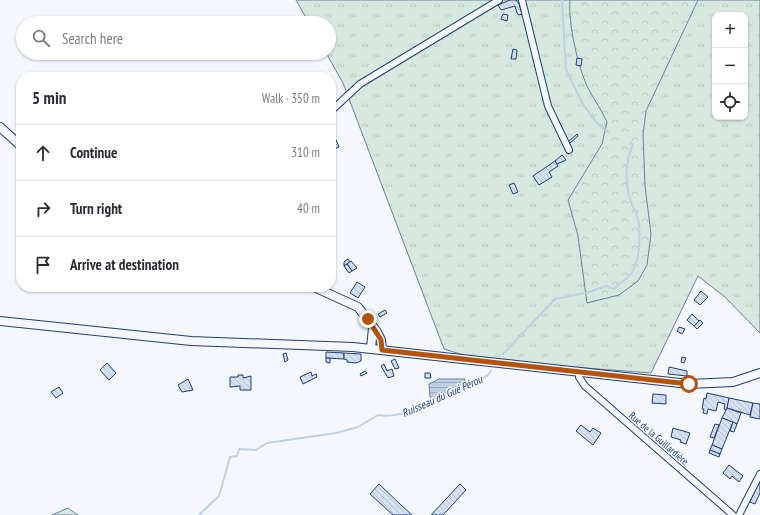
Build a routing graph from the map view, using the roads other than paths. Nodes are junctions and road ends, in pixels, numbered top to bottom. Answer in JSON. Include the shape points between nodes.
{"nodes":[{"id":1,"x":499,"y":0,"type":"edge"},
{"id":2,"x":522,"y":0,"type":"edge"},
{"id":3,"x":336,"y":106,"type":"edge"},
{"id":4,"x":0,"y":127,"type":"edge"},
{"id":5,"x":16,"y":141,"type":"edge"},
{"id":6,"x":570,"y":150,"type":"dead end"},
{"id":7,"x":325,"y":292,"type":"edge"},
{"id":8,"x":0,"y":321,"type":"edge"},
{"id":9,"x":373,"y":328,"type":"junction"},
{"id":10,"x":371,"y":348,"type":"junction"},
{"id":11,"x":382,"y":350,"type":"junction"},
{"id":12,"x":579,"y":372,"type":"junction"},
{"id":13,"x":760,"y":374,"type":"edge"},
{"id":14,"x":760,"y":474,"type":"edge"},
{"id":15,"x":733,"y":515,"type":"edge"},
{"id":16,"x":739,"y":515,"type":"edge"}],
"edges":[{"from":1,"to":3,"type":"street","via":[[360,84]]},
{"from":2,"to":6,"type":"street","via":[[548,106]]},
{"from":4,"to":5,"type":"main road"},
{"from":7,"to":9,"type":"main road","via":[[358,307]]},
{"from":8,"to":10,"type":"main road","via":[[191,341]]},
{"from":9,"to":10,"type":"main road"},
{"from":9,"to":11,"type":"main road","via":[[381,340]]},
{"from":10,"to":11,"type":"main road"},
{"from":11,"to":12,"type":"main road"},
{"from":12,"to":13,"type":"main road","via":[[689,384],[733,382]]},
{"from":12,"to":15,"type":"street","name":"Rue de la Guillardière","via":[[585,386]]},
{"from":14,"to":16,"type":"street"}]}
